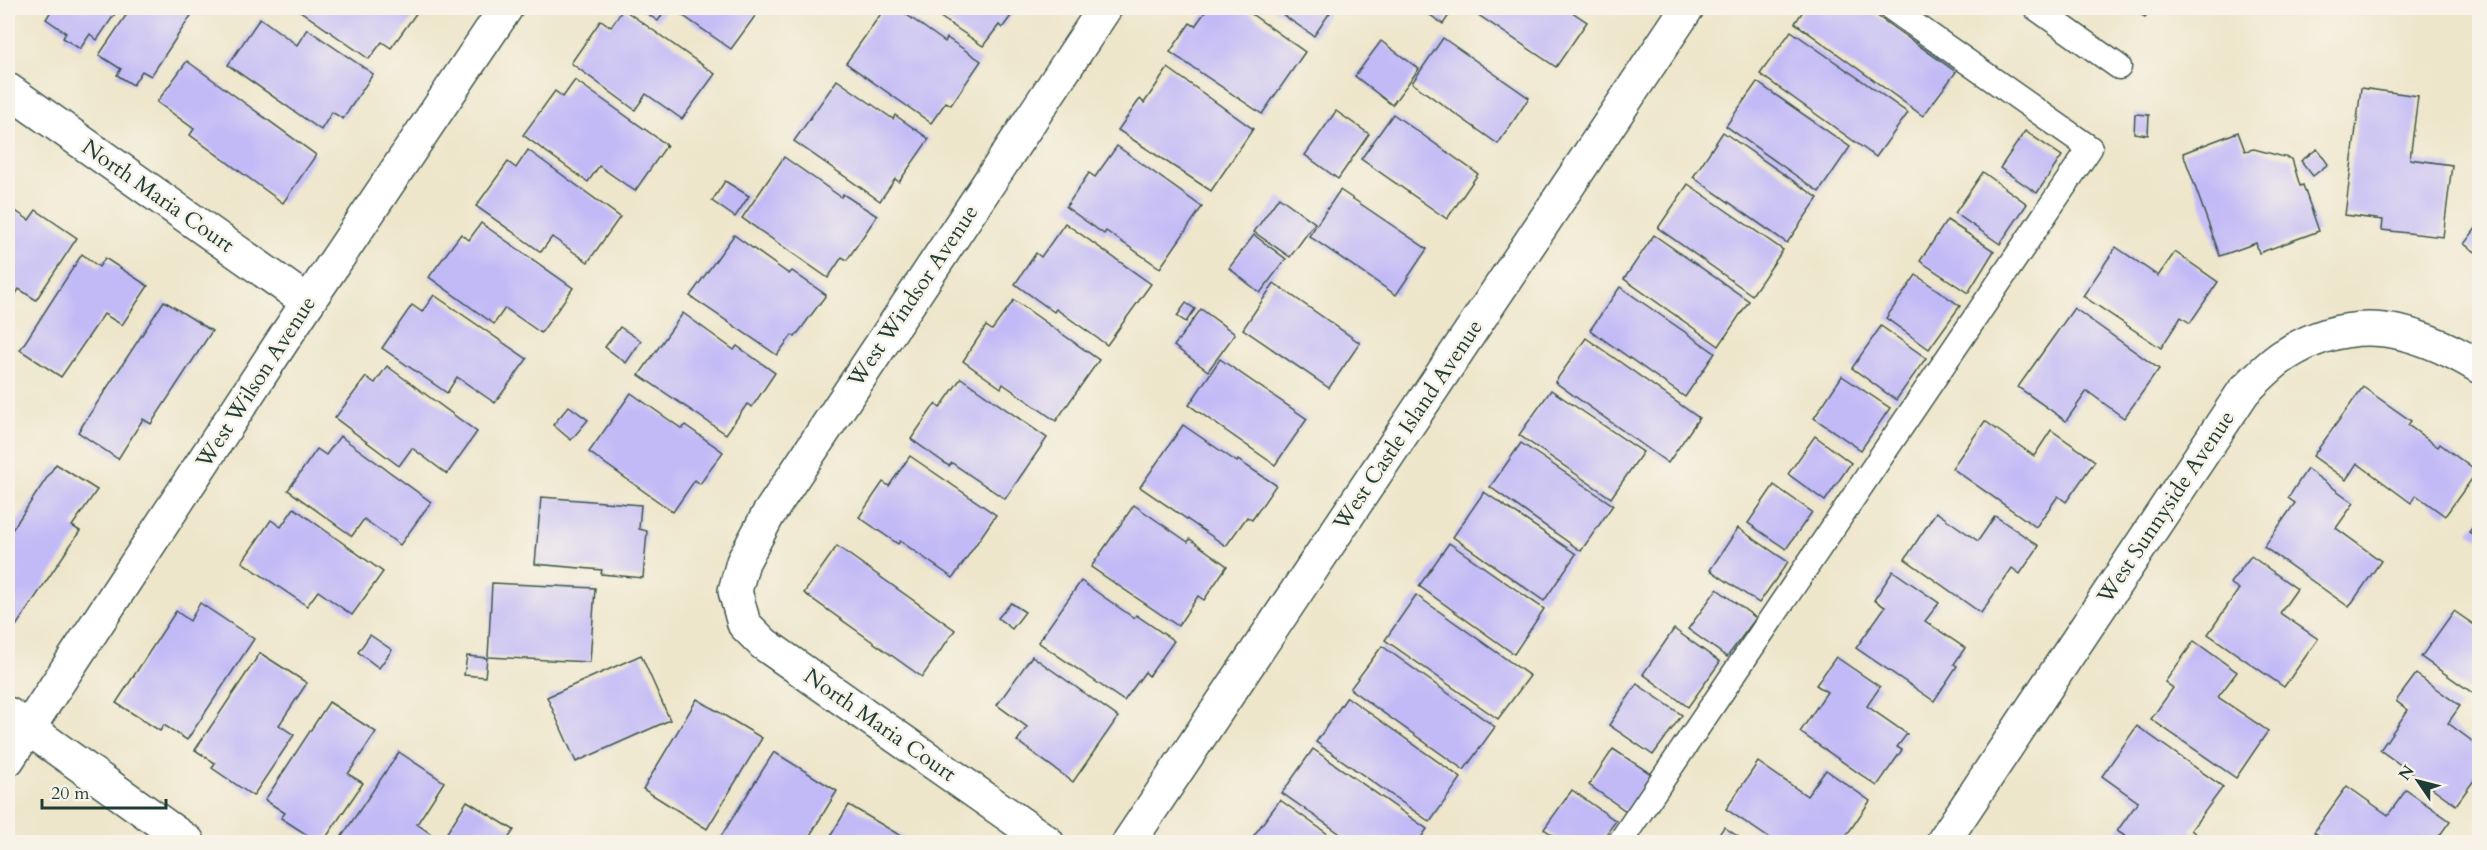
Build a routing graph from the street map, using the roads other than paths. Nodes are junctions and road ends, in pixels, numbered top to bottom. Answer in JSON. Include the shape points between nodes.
{"nodes":[{"id":1,"x":506,"y":8,"type":"edge"},
{"id":2,"x":1106,"y":8,"type":"edge"},
{"id":3,"x":1687,"y":8,"type":"edge"},
{"id":4,"x":1891,"y":8,"type":"edge"},
{"id":5,"x":2036,"y":8,"type":"edge"},
{"id":6,"x":2119,"y":67,"type":"dead end"},
{"id":7,"x":8,"y":90,"type":"edge"},
{"id":8,"x":308,"y":302,"type":"junction"},
{"id":9,"x":2480,"y":366,"type":"edge"},
{"id":10,"x":735,"y":591,"type":"joint"},
{"id":11,"x":18,"y":721,"type":"edge"},
{"id":12,"x":8,"y":759,"type":"edge"},
{"id":13,"x":188,"y":843,"type":"edge"},
{"id":14,"x":1047,"y":843,"type":"edge"},
{"id":15,"x":1129,"y":843,"type":"edge"},
{"id":16,"x":1620,"y":843,"type":"edge"},
{"id":17,"x":1943,"y":843,"type":"edge"}],
"edges":[{"from":1,"to":8,"type":"street","name":"West Wilson Avenue"},
{"from":2,"to":10,"type":"street","name":"West Windsor Avenue","via":[[768,515],[743,562]]},
{"from":3,"to":15,"type":"street","name":"West Castle Island Avenue"},
{"from":4,"to":16,"type":"lane","via":[[2090,148]]},
{"from":5,"to":6,"type":"lane"},
{"from":7,"to":8,"type":"street","name":"North Maria Court"},
{"from":8,"to":11,"type":"street","name":"West Wilson Avenue"},
{"from":9,"to":17,"type":"street","name":"West Sunnyside Avenue","via":[[2411,333],[2365,328],[2323,335],[2284,355],[2244,391]]},
{"from":10,"to":14,"type":"street","name":"North Maria Court","via":[[744,624],[764,644]]},
{"from":11,"to":12,"type":"street","name":"West Wilson Avenue"},
{"from":11,"to":13,"type":"street"}]}
